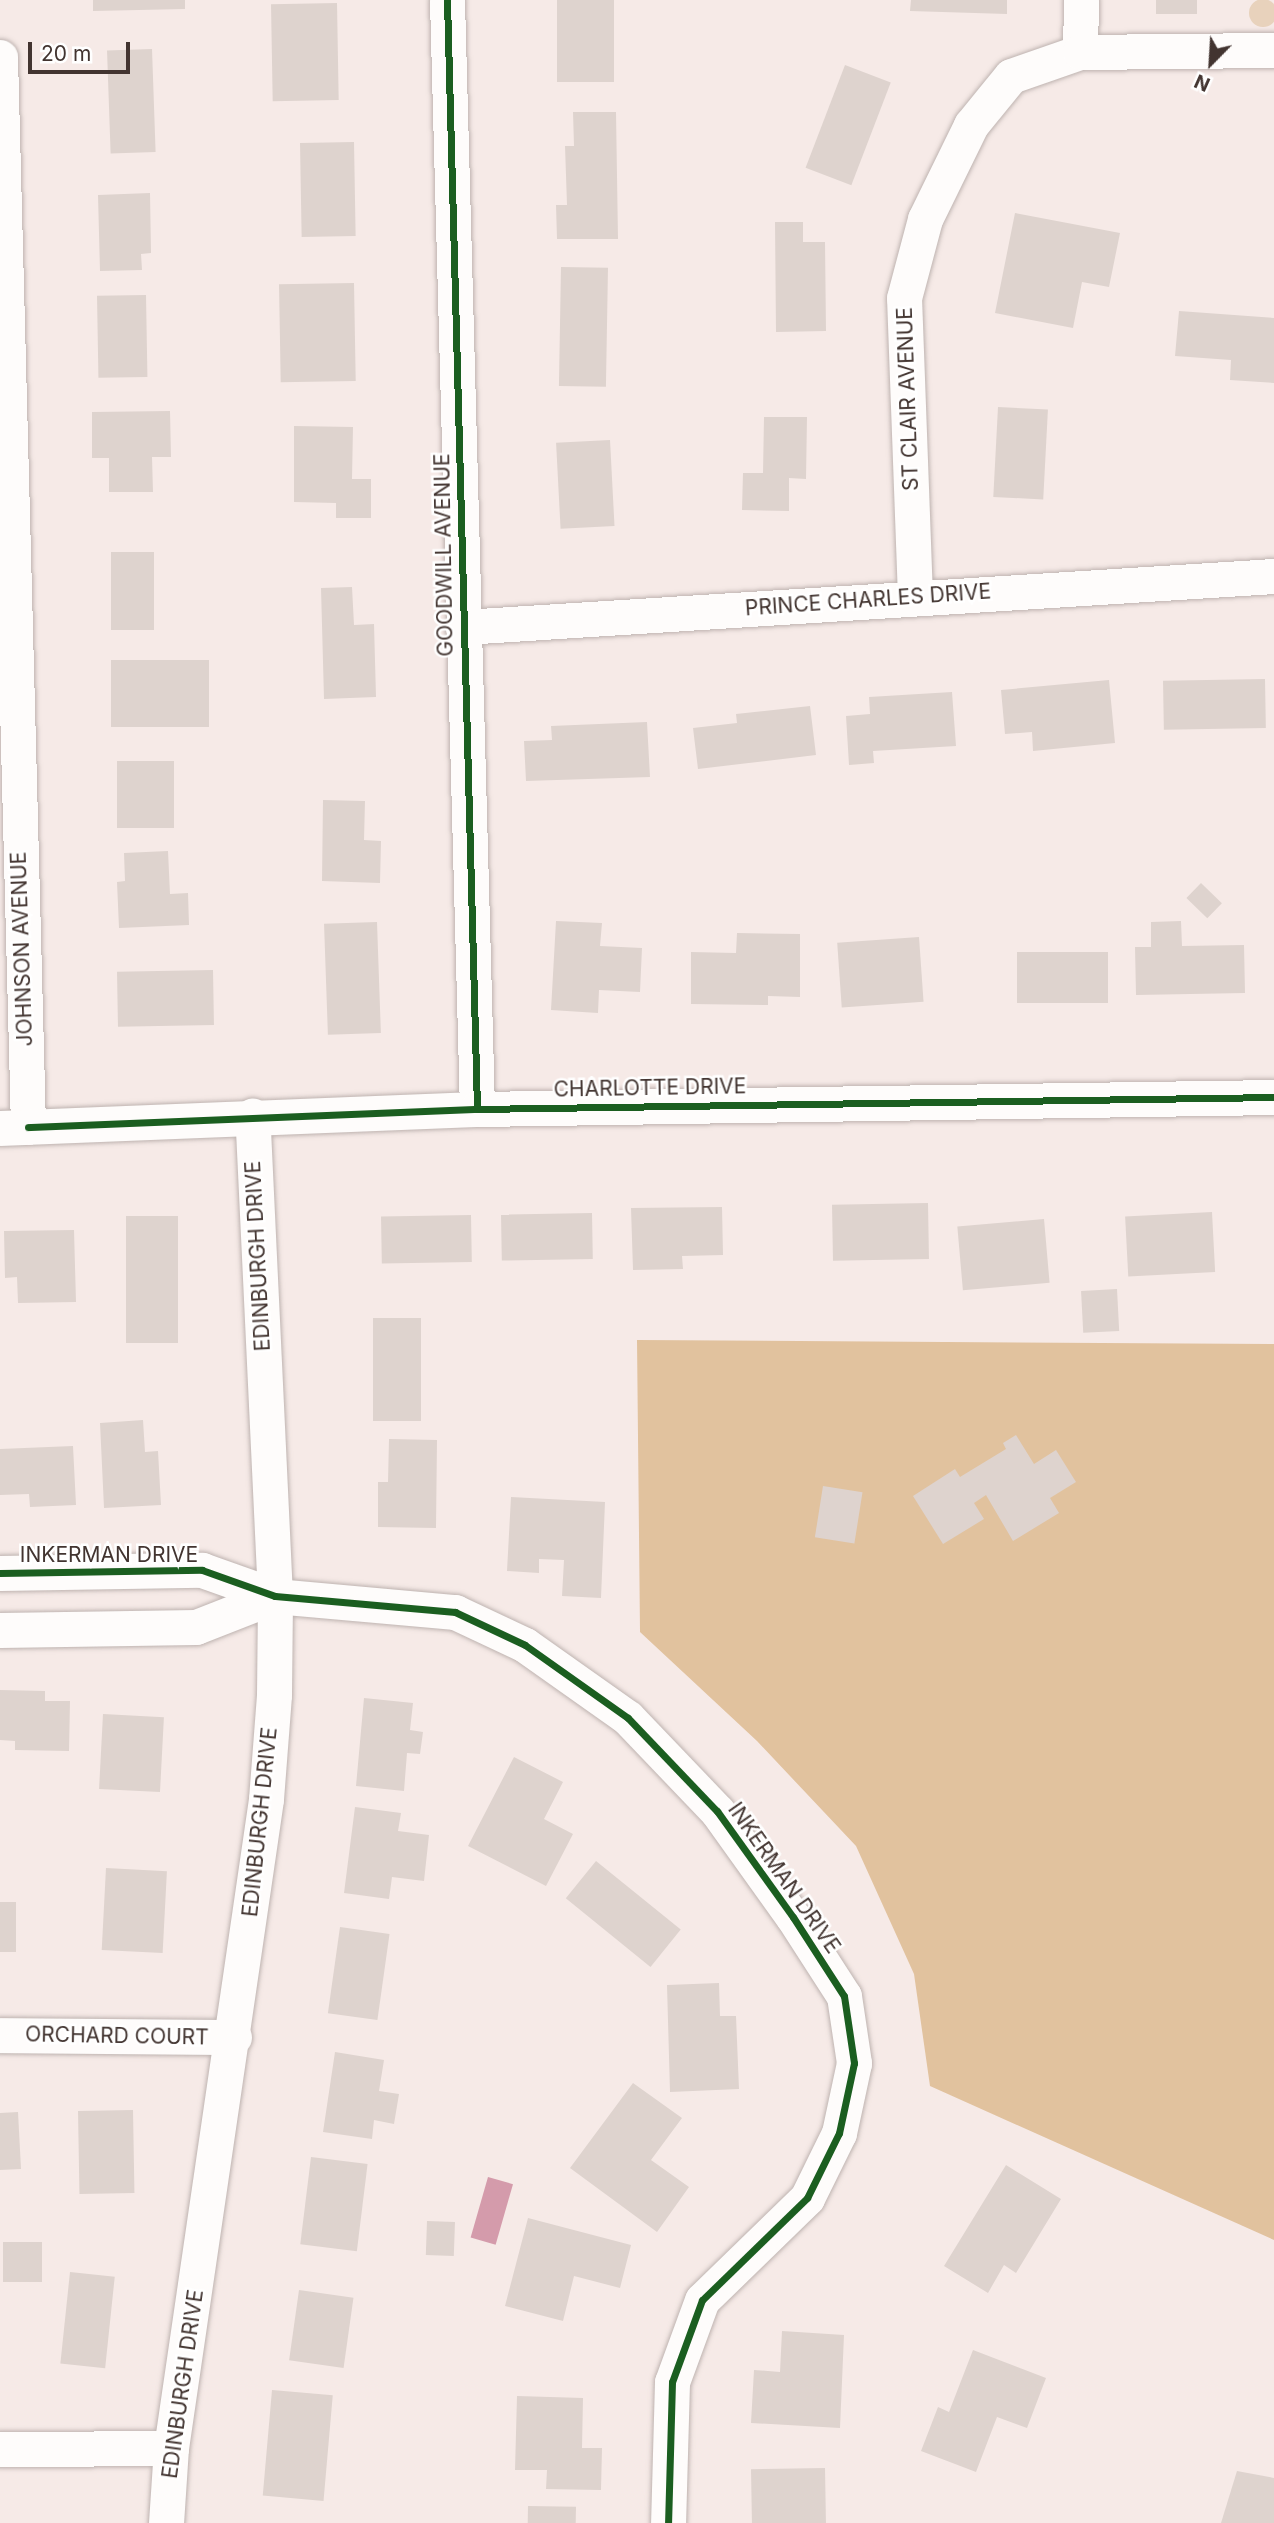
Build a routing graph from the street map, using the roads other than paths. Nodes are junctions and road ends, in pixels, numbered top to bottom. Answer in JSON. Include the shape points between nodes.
{"nodes":[{"id":1,"x":447,"y":0,"type":"edge"},
{"id":2,"x":1081,"y":0,"type":"edge"},
{"id":3,"x":1274,"y":50,"type":"edge"},
{"id":4,"x":1080,"y":52,"type":"junction"},
{"id":5,"x":0,"y":57,"type":"edge"},
{"id":6,"x":4,"y":298,"type":"edge"},
{"id":7,"x":1274,"y":576,"type":"edge"},
{"id":8,"x":915,"y":597,"type":"junction"},
{"id":9,"x":463,"y":627,"type":"junction"},
{"id":10,"x":7,"y":708,"type":"edge"},
{"id":11,"x":1274,"y":1097,"type":"edge"},
{"id":12,"x":477,"y":1110,"type":"junction"},
{"id":13,"x":252,"y":1116,"type":"junction"},
{"id":14,"x":14,"y":1127,"type":"edge"},
{"id":15,"x":0,"y":1573,"type":"edge"},
{"id":16,"x":275,"y":1596,"type":"junction"},
{"id":17,"x":0,"y":1630,"type":"edge"},
{"id":18,"x":0,"y":2035,"type":"edge"},
{"id":19,"x":234,"y":2037,"type":"junction"},
{"id":20,"x":171,"y":2448,"type":"junction"},
{"id":21,"x":0,"y":2449,"type":"edge"},
{"id":22,"x":166,"y":2523,"type":"edge"},
{"id":23,"x":668,"y":2523,"type":"edge"}],
"edges":[{"from":1,"to":9,"type":"street","name":"GOODWILL AVENUE"},
{"from":2,"to":4,"type":"street"},
{"from":3,"to":4,"type":"street","name":"ST CLAIR AVENUE"},
{"from":4,"to":8,"type":"street","name":"ST CLAIR AVENUE","via":[[1011,76],[971,125],[925,219],[904,298]]},
{"from":5,"to":6,"type":"street","name":"JOHNSON AVENUE"},
{"from":6,"to":10,"type":"street","name":"JOHNSON AVENUE"},
{"from":7,"to":8,"type":"street","name":"PRINCE CHARLES DRIVE"},
{"from":8,"to":9,"type":"street","name":"PRINCE CHARLES DRIVE"},
{"from":9,"to":12,"type":"street","name":"GOODWILL AVENUE"},
{"from":10,"to":14,"type":"street","name":"JOHNSON AVENUE"},
{"from":11,"to":12,"type":"street","name":"CHARLOTTE DRIVE"},
{"from":12,"to":13,"type":"street","name":"CHARLOTTE DRIVE"},
{"from":13,"to":14,"type":"street","name":"CHARLOTTE DRIVE"},
{"from":13,"to":16,"type":"street","name":"EDINBURGH DRIVE"},
{"from":15,"to":16,"type":"street","name":"INKERMAN DRIVE","via":[[202,1570]]},
{"from":16,"to":17,"type":"street","name":"INKERMAN DRIVE","via":[[196,1627]]},
{"from":16,"to":19,"type":"street","name":"EDINBURGH DRIVE","via":[[266,1799]]},
{"from":16,"to":23,"type":"street","name":"INKERMAN DRIVE","via":[[455,1612],[525,1645],[628,1718],[717,1811],[844,1996],[854,2063],[839,2133],[807,2198],[702,2300],[672,2382]]},
{"from":18,"to":19,"type":"street","name":"ORCHARD COURT"},
{"from":19,"to":20,"type":"street","name":"EDINBURGH DRIVE"},
{"from":20,"to":21,"type":"street"},
{"from":20,"to":22,"type":"street","name":"EDINBURGH DRIVE"}]}
